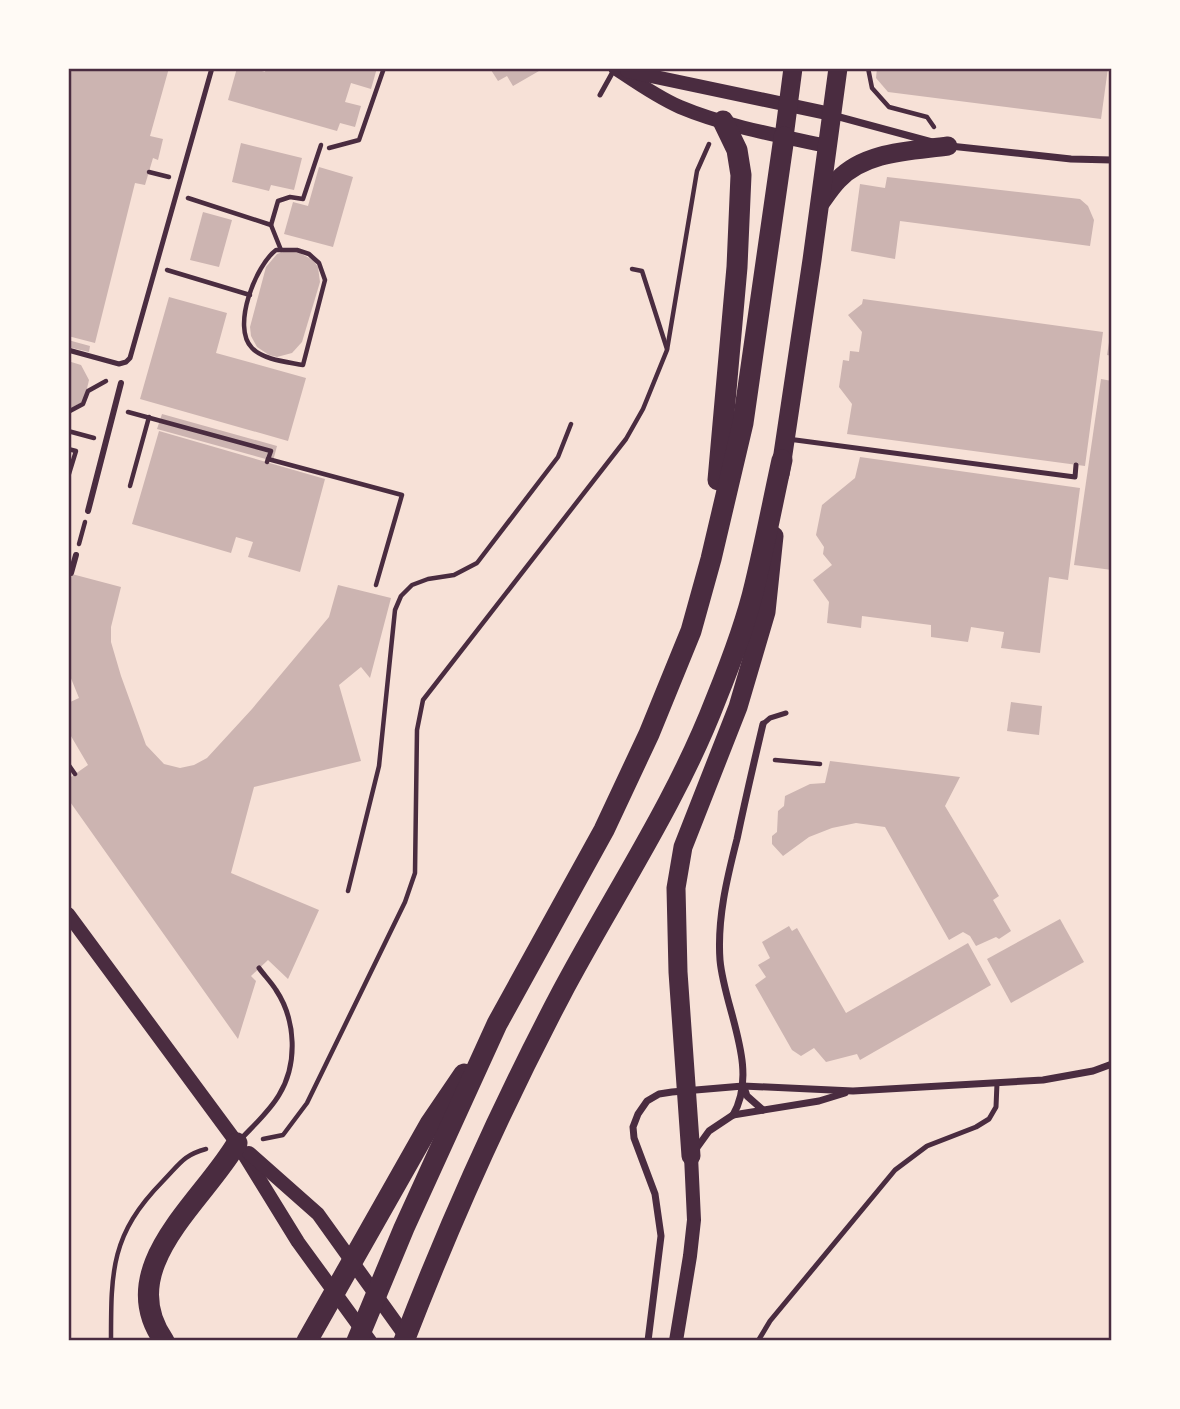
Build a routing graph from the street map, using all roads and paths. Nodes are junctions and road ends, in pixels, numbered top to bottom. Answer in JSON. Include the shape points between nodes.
{"nodes":[{"id":1,"x":212,"y":68,"type":"edge"},
{"id":2,"x":384,"y":68,"type":"edge"},
{"id":3,"x":615,"y":68,"type":"edge"},
{"id":4,"x":793,"y":68,"type":"edge"},
{"id":5,"x":838,"y":68,"type":"edge"},
{"id":6,"x":868,"y":68,"type":"edge"},
{"id":7,"x":600,"y":95,"type":"dead end"},
{"id":8,"x":788,"y":106,"type":"junction"},
{"id":9,"x":831,"y":114,"type":"junction"},
{"id":10,"x":927,"y":117,"type":"dead end"},
{"id":11,"x":723,"y":121,"type":"junction"},
{"id":12,"x":784,"y":137,"type":"junction"},
{"id":13,"x":710,"y":141,"type":"dead end"},
{"id":14,"x":321,"y":145,"type":"dead end"},
{"id":15,"x":827,"y":146,"type":"junction"},
{"id":16,"x":948,"y":146,"type":"junction"},
{"id":17,"x":329,"y":148,"type":"dead end"},
{"id":18,"x":1112,"y":160,"type":"edge"},
{"id":19,"x":149,"y":172,"type":"dead end"},
{"id":20,"x":160,"y":175,"type":"dead end"},
{"id":21,"x":176,"y":194,"type":"junction"},
{"id":22,"x":820,"y":203,"type":"junction"},
{"id":23,"x":271,"y":225,"type":"junction"},
{"id":24,"x":281,"y":250,"type":"junction"},
{"id":25,"x":632,"y":269,"type":"dead end"},
{"id":26,"x":173,"y":272,"type":"dead end"},
{"id":27,"x":250,"y":295,"type":"junction"},
{"id":28,"x":667,"y":350,"type":"junction"},
{"id":29,"x":68,"y":351,"type":"edge"},
{"id":30,"x":103,"y":382,"type":"dead end"},
{"id":31,"x":121,"y":383,"type":"dead end"},
{"id":32,"x":114,"y":408,"type":"junction"},
{"id":33,"x":68,"y":412,"type":"edge"},
{"id":34,"x":149,"y":417,"type":"junction"},
{"id":35,"x":571,"y":424,"type":"dead end"},
{"id":36,"x":68,"y":431,"type":"edge"},
{"id":37,"x":87,"y":436,"type":"dead end"},
{"id":38,"x":68,"y":449,"type":"edge"},
{"id":39,"x":783,"y":449,"type":"junction"},
{"id":40,"x":1076,"y":465,"type":"dead end"},
{"id":41,"x":68,"y":477,"type":"edge"},
{"id":42,"x":130,"y":486,"type":"dead end"},
{"id":43,"x":88,"y":511,"type":"joint"},
{"id":44,"x":76,"y":555,"type":"joint"},
{"id":45,"x":711,"y":559,"type":"junction"},
{"id":46,"x":71,"y":573,"type":"dead end"},
{"id":47,"x":376,"y":585,"type":"dead end"},
{"id":48,"x":786,"y":713,"type":"dead end"},
{"id":49,"x":763,"y":724,"type":"joint"},
{"id":50,"x":775,"y":760,"type":"dead end"},
{"id":51,"x":68,"y":764,"type":"edge"},
{"id":52,"x":820,"y":764,"type":"dead end"},
{"id":53,"x":75,"y":775,"type":"dead end"},
{"id":54,"x":348,"y":891,"type":"dead end"},
{"id":55,"x":68,"y":914,"type":"edge"},
{"id":56,"x":259,"y":968,"type":"dead end"},
{"id":57,"x":497,"y":1024,"type":"junction"},
{"id":58,"x":1112,"y":1064,"type":"edge"},
{"id":59,"x":997,"y":1083,"type":"junction"},
{"id":60,"x":743,"y":1086,"type":"junction"},
{"id":61,"x":688,"y":1090,"type":"junction"},
{"id":62,"x":853,"y":1091,"type":"junction"},
{"id":63,"x":763,"y":1110,"type":"junction"},
{"id":64,"x":733,"y":1115,"type":"junction"},
{"id":65,"x":283,"y":1135,"type":"dead end"},
{"id":66,"x":237,"y":1143,"type":"junction"},
{"id":67,"x":214,"y":1147,"type":"dead end"},
{"id":68,"x":691,"y":1156,"type":"junction"},
{"id":69,"x":111,"y":1341,"type":"edge"},
{"id":70,"x":164,"y":1341,"type":"edge"},
{"id":71,"x":307,"y":1341,"type":"edge"},
{"id":72,"x":357,"y":1341,"type":"edge"},
{"id":73,"x":370,"y":1341,"type":"edge"},
{"id":74,"x":407,"y":1341,"type":"edge"},
{"id":75,"x":648,"y":1341,"type":"edge"},
{"id":76,"x":676,"y":1341,"type":"edge"},
{"id":77,"x":758,"y":1341,"type":"edge"}],
"edges":[{"from":1,"to":21,"type":"lane"},
{"from":2,"to":17,"type":"path","via":[[359,140]]},
{"from":3,"to":7,"type":"lane"},
{"from":3,"to":8,"type":"main road"},
{"from":3,"to":11,"type":"main road","via":[[681,107]]},
{"from":4,"to":8,"type":"highway"},
{"from":5,"to":9,"type":"highway"},
{"from":6,"to":10,"type":"path","via":[[872,88],[889,107]]},
{"from":8,"to":9,"type":"main road"},
{"from":8,"to":12,"type":"highway"},
{"from":9,"to":15,"type":"highway"},
{"from":9,"to":16,"type":"street"},
{"from":11,"to":12,"type":"main road"},
{"from":11,"to":45,"type":"highway","via":[[737,150],[741,175]]},
{"from":12,"to":15,"type":"main road"},
{"from":12,"to":45,"type":"highway","via":[[743,423]]},
{"from":13,"to":28,"type":"path","via":[[697,171]]},
{"from":14,"to":23,"type":"path","via":[[303,199],[278,201]]},
{"from":15,"to":22,"type":"highway"},
{"from":16,"to":18,"type":"street"},
{"from":16,"to":22,"type":"highway","via":[[863,162],[839,178]]},
{"from":19,"to":20,"type":"path"},
{"from":21,"to":23,"type":"path"},
{"from":21,"to":29,"type":"lane","via":[[130,358],[119,364]]},
{"from":22,"to":39,"type":"highway"},
{"from":23,"to":24,"type":"path"},
{"from":24,"to":27,"type":"path","via":[[265,258]]},
{"from":24,"to":27,"type":"path","via":[[309,254],[319,263],[325,280],[303,365],[252,349],[244,334]]},
{"from":25,"to":28,"type":"path","via":[[642,271]]},
{"from":26,"to":27,"type":"path"},
{"from":28,"to":65,"type":"path","via":[[626,439],[423,700],[416,730],[415,873],[307,1103]]},
{"from":30,"to":33,"type":"path","via":[[88,391],[83,404]]},
{"from":31,"to":32,"type":"street"},
{"from":32,"to":34,"type":"path"},
{"from":32,"to":43,"type":"street"},
{"from":34,"to":42,"type":"path"},
{"from":34,"to":47,"type":"path","via":[[271,451],[267,461],[402,495]]},
{"from":35,"to":54,"type":"path","via":[[558,457],[477,563],[454,575],[412,585],[401,596],[395,610],[379,766]]},
{"from":36,"to":37,"type":"path"},
{"from":38,"to":41,"type":"path","via":[[75,451]]},
{"from":39,"to":40,"type":"lane","via":[[1074,477]]},
{"from":39,"to":61,"type":"highway","via":[[766,612],[738,707],[683,847],[676,888]]},
{"from":39,"to":74,"type":"highway","via":[[755,586],[715,702],[647,843],[517,1079],[438,1252]]},
{"from":43,"to":44,"type":"path"},
{"from":44,"to":46,"type":"street"},
{"from":45,"to":57,"type":"highway","via":[[691,631],[649,734],[604,830]]},
{"from":48,"to":49,"type":"lane"},
{"from":49,"to":60,"type":"street","via":[[720,928],[720,962],[737,1032]]},
{"from":50,"to":52,"type":"path"},
{"from":51,"to":53,"type":"path"},
{"from":55,"to":66,"type":"main road"},
{"from":56,"to":66,"type":"lane","via":[[277,990],[286,1014],[292,1065],[279,1096]]},
{"from":57,"to":71,"type":"highway","via":[[429,1124]]},
{"from":57,"to":72,"type":"highway"},
{"from":58,"to":59,"type":"street","via":[[1043,1080]]},
{"from":59,"to":62,"type":"street"},
{"from":59,"to":77,"type":"lane","via":[[996,1107],[989,1119],[927,1146],[895,1170]]},
{"from":60,"to":61,"type":"street"},
{"from":60,"to":62,"type":"street"},
{"from":60,"to":63,"type":"street"},
{"from":60,"to":64,"type":"street"},
{"from":61,"to":68,"type":"highway"},
{"from":61,"to":75,"type":"street","via":[[659,1094],[647,1101],[633,1127],[655,1194],[661,1236]]},
{"from":62,"to":63,"type":"street"},
{"from":63,"to":64,"type":"street"},
{"from":64,"to":68,"type":"street","via":[[709,1131]]},
{"from":66,"to":70,"type":"highway","via":[[173,1230],[149,1272],[149,1306]]},
{"from":66,"to":73,"type":"main road","via":[[298,1242]]},
{"from":66,"to":74,"type":"main road","via":[[318,1214]]},
{"from":67,"to":69,"type":"path","via":[[190,1153],[144,1200],[121,1239],[111,1286]]},
{"from":68,"to":76,"type":"main road","via":[[694,1220]]}]}
